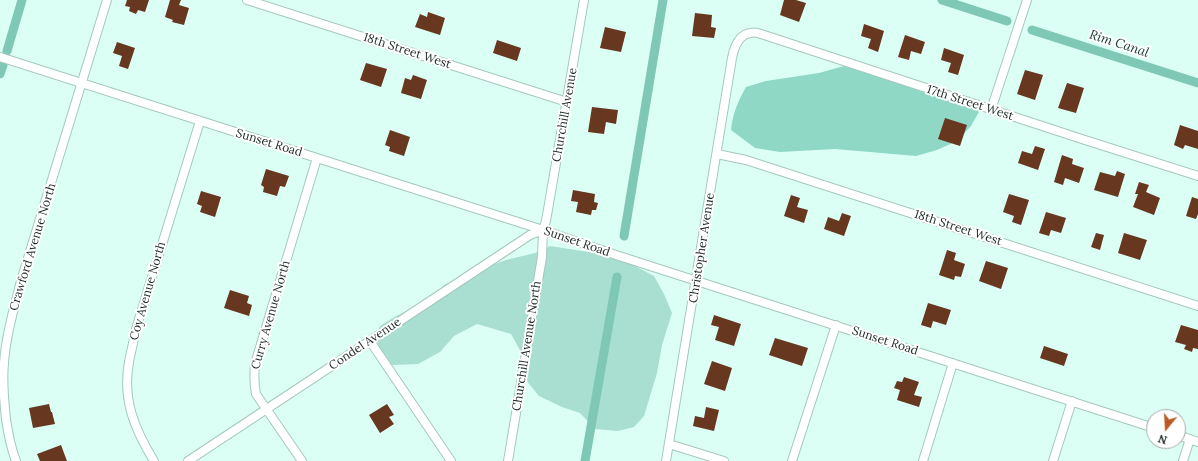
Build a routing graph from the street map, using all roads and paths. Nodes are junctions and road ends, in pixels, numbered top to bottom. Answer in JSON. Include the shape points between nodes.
{"nodes":[{"id":1,"x":107,"y":0,"type":"edge"},
{"id":2,"x":247,"y":0,"type":"edge"},
{"id":3,"x":584,"y":0,"type":"edge"},
{"id":4,"x":1027,"y":0,"type":"edge"},
{"id":5,"x":742,"y":36,"type":"joint"},
{"id":6,"x":0,"y":57,"type":"edge"},
{"id":7,"x":82,"y":83,"type":"junction"},
{"id":8,"x":567,"y":102,"type":"junction"},
{"id":9,"x":991,"y":110,"type":"junction"},
{"id":10,"x":200,"y":121,"type":"junction"},
{"id":11,"x":717,"y":154,"type":"junction"},
{"id":12,"x":317,"y":158,"type":"junction"},
{"id":13,"x":1198,"y":176,"type":"edge"},
{"id":14,"x":544,"y":230,"type":"junction"},
{"id":15,"x":696,"y":280,"type":"junction"},
{"id":16,"x":1198,"y":306,"type":"edge"},
{"id":17,"x":836,"y":325,"type":"junction"},
{"id":18,"x":370,"y":341,"type":"junction"},
{"id":19,"x":953,"y":363,"type":"junction"},
{"id":20,"x":1072,"y":402,"type":"junction"},
{"id":21,"x":267,"y":409,"type":"junction"},
{"id":22,"x":1146,"y":425,"type":"edge"},
{"id":23,"x":1186,"y":438,"type":"edge"},
{"id":24,"x":1190,"y":439,"type":"junction"},
{"id":25,"x":1198,"y":442,"type":"edge"},
{"id":26,"x":669,"y":444,"type":"junction"},
{"id":27,"x":16,"y":461,"type":"edge"},
{"id":28,"x":154,"y":461,"type":"edge"},
{"id":29,"x":188,"y":461,"type":"edge"},
{"id":30,"x":302,"y":461,"type":"edge"},
{"id":31,"x":451,"y":461,"type":"edge"},
{"id":32,"x":508,"y":461,"type":"edge"},
{"id":33,"x":666,"y":461,"type":"edge"},
{"id":34,"x":724,"y":461,"type":"edge"},
{"id":35,"x":792,"y":461,"type":"edge"},
{"id":36,"x":922,"y":461,"type":"edge"},
{"id":37,"x":1053,"y":461,"type":"edge"},
{"id":38,"x":1183,"y":461,"type":"edge"}],
"edges":[{"from":1,"to":7,"type":"street","name":"Crawford Avenue North"},
{"from":2,"to":8,"type":"street","name":"18th Street West"},
{"from":3,"to":8,"type":"street","name":"Churchill Avenue"},
{"from":4,"to":9,"type":"street"},
{"from":5,"to":9,"type":"street","name":"17th Street West","via":[[751,33],[761,34]]},
{"from":5,"to":11,"type":"street","name":"Christopher Avenue","via":[[734,48]]},
{"from":6,"to":7,"type":"street","name":"Sunset Road"},
{"from":7,"to":10,"type":"street","name":"Sunset Road"},
{"from":7,"to":27,"type":"street","name":"Crawford Avenue North","via":[[21,281],[7,339],[4,401]]},
{"from":8,"to":14,"type":"street","name":"Churchill Avenue"},
{"from":9,"to":13,"type":"street","name":"17th Street West"},
{"from":10,"to":12,"type":"street","name":"Sunset Road"},
{"from":10,"to":28,"type":"street","name":"Coy Avenue North","via":[[136,329],[129,362],[127,386],[130,410]]},
{"from":11,"to":15,"type":"street","name":"Christopher Avenue"},
{"from":11,"to":16,"type":"street","name":"18th Street West","via":[[753,163]]},
{"from":12,"to":14,"type":"street","name":"Sunset Road"},
{"from":12,"to":21,"type":"street","name":"Curry Avenue North","via":[[255,364],[256,394]]},
{"from":14,"to":15,"type":"street","name":"Sunset Road"},
{"from":14,"to":18,"type":"street","name":"Condel Avenue","via":[[530,235]]},
{"from":14,"to":32,"type":"street","name":"Churchill Avenue North","via":[[542,257]]},
{"from":15,"to":17,"type":"street","name":"Sunset Road"},
{"from":15,"to":26,"type":"street","name":"Christopher Avenue"},
{"from":17,"to":19,"type":"street","name":"Sunset Road"},
{"from":17,"to":35,"type":"street"},
{"from":18,"to":21,"type":"street","name":"Condel Avenue"},
{"from":18,"to":31,"type":"street"},
{"from":19,"to":20,"type":"street","name":"Sunset Road"},
{"from":19,"to":36,"type":"street"},
{"from":20,"to":22,"type":"street","name":"Sunset Road"},
{"from":20,"to":37,"type":"street"},
{"from":21,"to":29,"type":"street","name":"Condel Avenue"},
{"from":21,"to":30,"type":"street","name":"Curry Avenue North"},
{"from":23,"to":24,"type":"street"},
{"from":24,"to":25,"type":"street"},
{"from":24,"to":38,"type":"street"},
{"from":26,"to":33,"type":"street","name":"Christopher Avenue"},
{"from":26,"to":34,"type":"street"}]}
